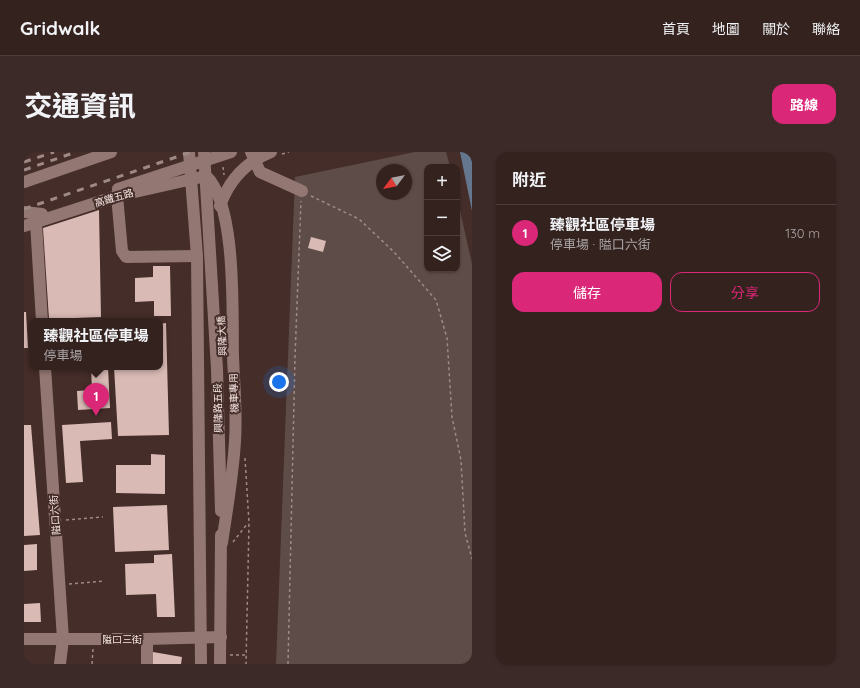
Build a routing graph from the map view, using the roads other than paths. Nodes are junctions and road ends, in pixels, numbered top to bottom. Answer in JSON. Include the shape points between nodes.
{"nodes":[{"id":1,"x":111,"y":152,"type":"edge"},
{"id":2,"x":189,"y":152,"type":"edge"},
{"id":3,"x":204,"y":152,"type":"edge"},
{"id":4,"x":231,"y":152,"type":"edge"},
{"id":5,"x":251,"y":152,"type":"edge"},
{"id":6,"x":271,"y":152,"type":"edge"},
{"id":7,"x":206,"y":176,"type":"junction"},
{"id":8,"x":190,"y":179,"type":"junction"},
{"id":9,"x":24,"y":182,"type":"edge"},
{"id":10,"x":302,"y":192,"type":"road end"},
{"id":11,"x":113,"y":194,"type":"junction"},
{"id":12,"x":24,"y":212,"type":"edge"},
{"id":13,"x":24,"y":218,"type":"edge"},
{"id":14,"x":34,"y":221,"type":"edge"},
{"id":15,"x":197,"y":256,"type":"junction"},
{"id":16,"x":42,"y":318,"type":"edge"},
{"id":17,"x":45,"y":370,"type":"edge"},
{"id":18,"x":226,"y":544,"type":"junction"},
{"id":19,"x":221,"y":637,"type":"junction"},
{"id":20,"x":201,"y":638,"type":"junction"},
{"id":21,"x":24,"y":639,"type":"edge"},
{"id":22,"x":62,"y":639,"type":"junction"},
{"id":23,"x":147,"y":639,"type":"junction"},
{"id":24,"x":60,"y":664,"type":"edge"},
{"id":25,"x":147,"y":664,"type":"edge"},
{"id":26,"x":201,"y":664,"type":"edge"},
{"id":27,"x":220,"y":664,"type":"edge"}],
"edges":[{"from":1,"to":9,"type":"street"},
{"from":2,"to":8,"type":"street","name":"興隆路五段"},
{"from":3,"to":7,"type":"street","name":"興隆路五段"},
{"from":4,"to":11,"type":"street"},
{"from":5,"to":10,"type":"street","via":[[260,172]]},
{"from":6,"to":18,"type":"street","name":"興隆大橋","via":[[253,161],[233,179],[225,193],[217,227],[228,444]]},
{"from":7,"to":8,"type":"street","name":"高鐵五路"},
{"from":7,"to":18,"type":"street","name":"興隆路五段"},
{"from":7,"to":18,"type":"street","name":"機車專用","via":[[216,186],[223,209],[231,271],[235,439]]},
{"from":8,"to":11,"type":"street","name":"高鐵五路"},
{"from":8,"to":15,"type":"street","name":"興隆路五段"},
{"from":11,"to":14,"type":"street","name":"高鐵五路"},
{"from":11,"to":15,"type":"street","via":[[122,251],[126,257]]},
{"from":12,"to":14,"type":"street"},
{"from":13,"to":14,"type":"street","name":"高鐵五路"},
{"from":14,"to":16,"type":"street"},
{"from":15,"to":20,"type":"street","name":"興隆路五段"},
{"from":17,"to":22,"type":"street","name":"隘口六街"},
{"from":18,"to":19,"type":"street","name":"興隆路五段"},
{"from":19,"to":20,"type":"street","name":"隘口三街"},
{"from":19,"to":27,"type":"street","name":"興隆路五段"},
{"from":20,"to":23,"type":"street","name":"隘口三街"},
{"from":20,"to":26,"type":"street","name":"興隆路五段"},
{"from":21,"to":22,"type":"street","name":"隘口三街"},
{"from":22,"to":23,"type":"street","name":"隘口三街"},
{"from":22,"to":24,"type":"street","name":"隘口六街"},
{"from":23,"to":25,"type":"street"}]}
